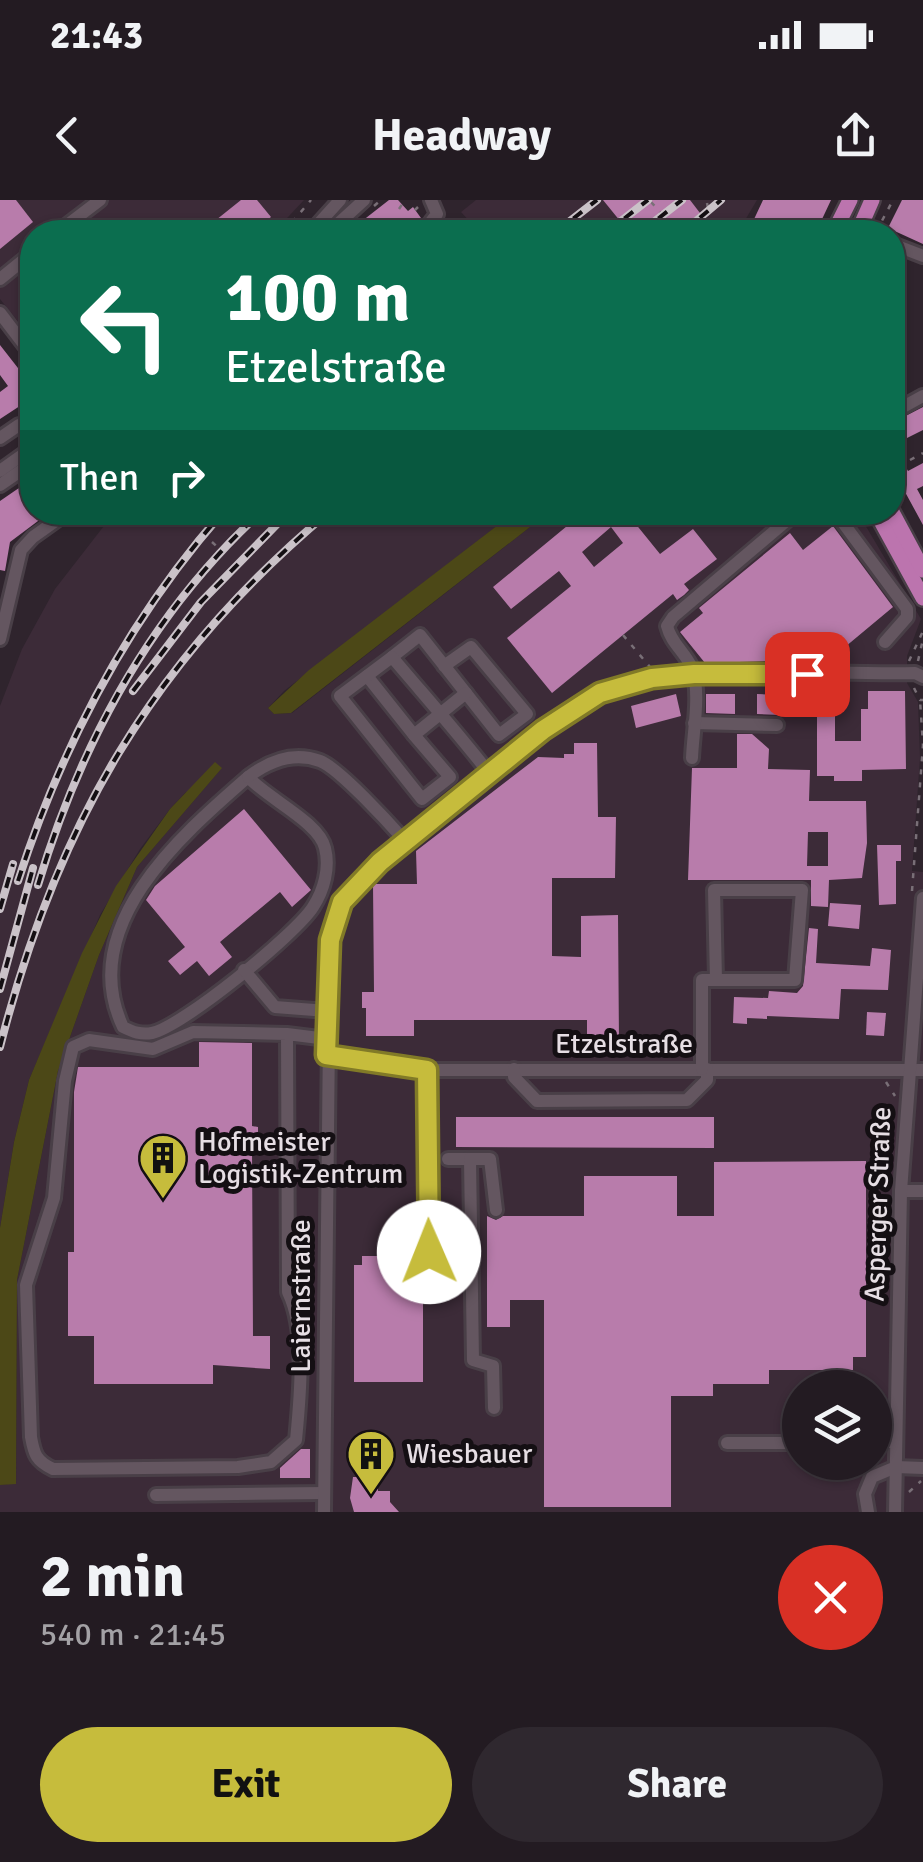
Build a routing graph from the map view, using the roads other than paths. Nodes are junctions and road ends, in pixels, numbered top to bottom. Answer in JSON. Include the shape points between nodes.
{"nodes":[{"id":1,"x":100,"y":200,"type":"edge"},
{"id":2,"x":340,"y":200,"type":"edge"},
{"id":3,"x":364,"y":200,"type":"edge"},
{"id":4,"x":421,"y":205,"type":"edge"},
{"id":5,"x":74,"y":220,"type":"edge"},
{"id":6,"x":322,"y":220,"type":"edge"},
{"id":7,"x":343,"y":220,"type":"edge"},
{"id":8,"x":432,"y":220,"type":"edge"},
{"id":9,"x":20,"y":263,"type":"edge"},
{"id":10,"x":0,"y":279,"type":"edge"},
{"id":11,"x":0,"y":313,"type":"edge"},
{"id":12,"x":20,"y":339,"type":"edge"},
{"id":13,"x":18,"y":424,"type":"dead end"},
{"id":14,"x":0,"y":438,"type":"edge"},
{"id":15,"x":49,"y":525,"type":"edge"},
{"id":16,"x":783,"y":525,"type":"edge"},
{"id":17,"x":844,"y":525,"type":"edge"},
{"id":18,"x":883,"y":525,"type":"edge"},
{"id":19,"x":899,"y":525,"type":"edge"},
{"id":20,"x":923,"y":569,"type":"edge"},
{"id":21,"x":923,"y":598,"type":"edge"},
{"id":22,"x":0,"y":639,"type":"edge"},
{"id":23,"x":884,"y":642,"type":"dead end"},
{"id":24,"x":392,"y":657,"type":"junction"},
{"id":25,"x":444,"y":666,"type":"junction"},
{"id":26,"x":920,"y":672,"type":"edge"},
{"id":27,"x":694,"y":674,"type":"junction"},
{"id":28,"x":367,"y":676,"type":"junction"},
{"id":29,"x":466,"y":694,"type":"junction"},
{"id":30,"x":440,"y":714,"type":"junction"},
{"id":31,"x":694,"y":723,"type":"junction"},
{"id":32,"x":777,"y":725,"type":"dead end"},
{"id":33,"x":414,"y":735,"type":"junction"},
{"id":34,"x":692,"y":758,"type":"dead end"},
{"id":35,"x":488,"y":773,"type":"junction"},
{"id":36,"x":248,"y":777,"type":"junction"},
{"id":37,"x":405,"y":841,"type":"junction"},
{"id":38,"x":920,"y":901,"type":"edge"},
{"id":39,"x":244,"y":970,"type":"junction"},
{"id":40,"x":716,"y":980,"type":"junction"},
{"id":41,"x":327,"y":1010,"type":"junction"},
{"id":42,"x":286,"y":1034,"type":"junction"},
{"id":43,"x":326,"y":1039,"type":"junction"},
{"id":44,"x":326,"y":1055,"type":"junction"},
{"id":45,"x":514,"y":1069,"type":"junction"},
{"id":46,"x":704,"y":1069,"type":"junction"},
{"id":47,"x":427,"y":1070,"type":"junction"},
{"id":48,"x":916,"y":1070,"type":"edge"},
{"id":49,"x":448,"y":1159,"type":"dead end"},
{"id":50,"x":470,"y":1159,"type":"junction"},
{"id":51,"x":901,"y":1191,"type":"junction"},
{"id":52,"x":923,"y":1191,"type":"edge"},
{"id":53,"x":496,"y":1210,"type":"dead end"},
{"id":54,"x":429,"y":1252,"type":"dead end"},
{"id":55,"x":494,"y":1408,"type":"dead end"},
{"id":56,"x":892,"y":1442,"type":"edge"},
{"id":57,"x":896,"y":1442,"type":"junction"},
{"id":58,"x":727,"y":1443,"type":"dead end"},
{"id":59,"x":782,"y":1443,"type":"edge"},
{"id":60,"x":896,"y":1467,"type":"junction"},
{"id":61,"x":923,"y":1468,"type":"edge"},
{"id":62,"x":324,"y":1493,"type":"junction"},
{"id":63,"x":156,"y":1496,"type":"dead end"},
{"id":64,"x":324,"y":1512,"type":"edge"},
{"id":65,"x":868,"y":1512,"type":"edge"},
{"id":66,"x":895,"y":1512,"type":"edge"}],
"edges":[{"from":1,"to":5,"type":"street"},
{"from":2,"to":6,"type":"street"},
{"from":3,"to":7,"type":"street"},
{"from":4,"to":8,"type":"street","via":[[437,214]]},
{"from":9,"to":10,"type":"street"},
{"from":11,"to":12,"type":"street"},
{"from":13,"to":14,"type":"street"},
{"from":15,"to":22,"type":"street","via":[[21,550]]},
{"from":16,"to":27,"type":"street","via":[[667,626]]},
{"from":17,"to":23,"type":"street","via":[[906,609],[907,617]]},
{"from":18,"to":21,"type":"main road"},
{"from":19,"to":20,"type":"main road"},
{"from":24,"to":25,"type":"street","via":[[420,635]]},
{"from":24,"to":28,"type":"street"},
{"from":24,"to":30,"type":"street"},
{"from":25,"to":29,"type":"street"},
{"from":25,"to":29,"type":"street","via":[[471,646],[527,714],[499,735]]},
{"from":26,"to":27,"type":"street","name":"Laiernstraße"},
{"from":27,"to":31,"type":"street"},
{"from":27,"to":35,"type":"street","name":"Laiernstraße","via":[[600,693]]},
{"from":28,"to":33,"type":"street"},
{"from":28,"to":33,"type":"street","via":[[340,696],[422,799],[450,777]]},
{"from":29,"to":30,"type":"street"},
{"from":30,"to":33,"type":"street"},
{"from":30,"to":35,"type":"street"},
{"from":31,"to":32,"type":"street"},
{"from":31,"to":34,"type":"street"},
{"from":35,"to":37,"type":"street","name":"Laiernstraße"},
{"from":36,"to":37,"type":"street","via":[[282,758],[321,761]]},
{"from":36,"to":39,"type":"street","via":[[318,833],[327,864],[324,886],[298,928]]},
{"from":36,"to":39,"type":"street","via":[[206,813],[139,891],[110,960],[114,1008],[123,1027],[151,1033],[189,1014]]},
{"from":37,"to":41,"type":"street","name":"Laiernstraße","via":[[352,889],[334,918]]},
{"from":38,"to":48,"type":"street","name":"Asperger Straße"},
{"from":39,"to":41,"type":"street","via":[[274,1008]]},
{"from":40,"to":40,"type":"street","via":[[796,980],[802,890],[714,890]]},
{"from":40,"to":46,"type":"street","via":[[702,980]]},
{"from":41,"to":43,"type":"street","name":"Laiernstraße"},
{"from":42,"to":42,"type":"street","via":[[288,1292],[296,1309],[300,1395],[296,1440],[271,1462],[238,1467],[42,1464],[30,1436],[26,1285],[54,1198],[74,1046],[89,1040],[153,1049],[193,1032]]},
{"from":42,"to":43,"type":"street"},
{"from":43,"to":44,"type":"street","name":"Laiernstraße"},
{"from":44,"to":47,"type":"street","name":"Etzelstraße"},
{"from":44,"to":62,"type":"street","name":"Laiernstraße"},
{"from":45,"to":46,"type":"street","name":"Etzelstraße"},
{"from":45,"to":46,"type":"street","via":[[537,1102],[687,1100],[707,1080]]},
{"from":45,"to":47,"type":"street","name":"Etzelstraße"},
{"from":46,"to":48,"type":"street","name":"Etzelstraße"},
{"from":47,"to":54,"type":"street"},
{"from":48,"to":51,"type":"street","name":"Asperger Straße"},
{"from":49,"to":50,"type":"street"},
{"from":50,"to":53,"type":"street","via":[[490,1160]]},
{"from":50,"to":55,"type":"street","via":[[473,1360],[493,1366]]},
{"from":51,"to":52,"type":"street"},
{"from":51,"to":57,"type":"street","name":"Asperger Straße"},
{"from":56,"to":57,"type":"street"},
{"from":57,"to":60,"type":"street","name":"Asperger Straße"},
{"from":58,"to":59,"type":"street"},
{"from":60,"to":61,"type":"street"},
{"from":60,"to":65,"type":"street","via":[[867,1482]]},
{"from":60,"to":66,"type":"street","name":"Asperger Straße"},
{"from":62,"to":63,"type":"street"},
{"from":62,"to":64,"type":"street","name":"Laiernstraße"}]}
